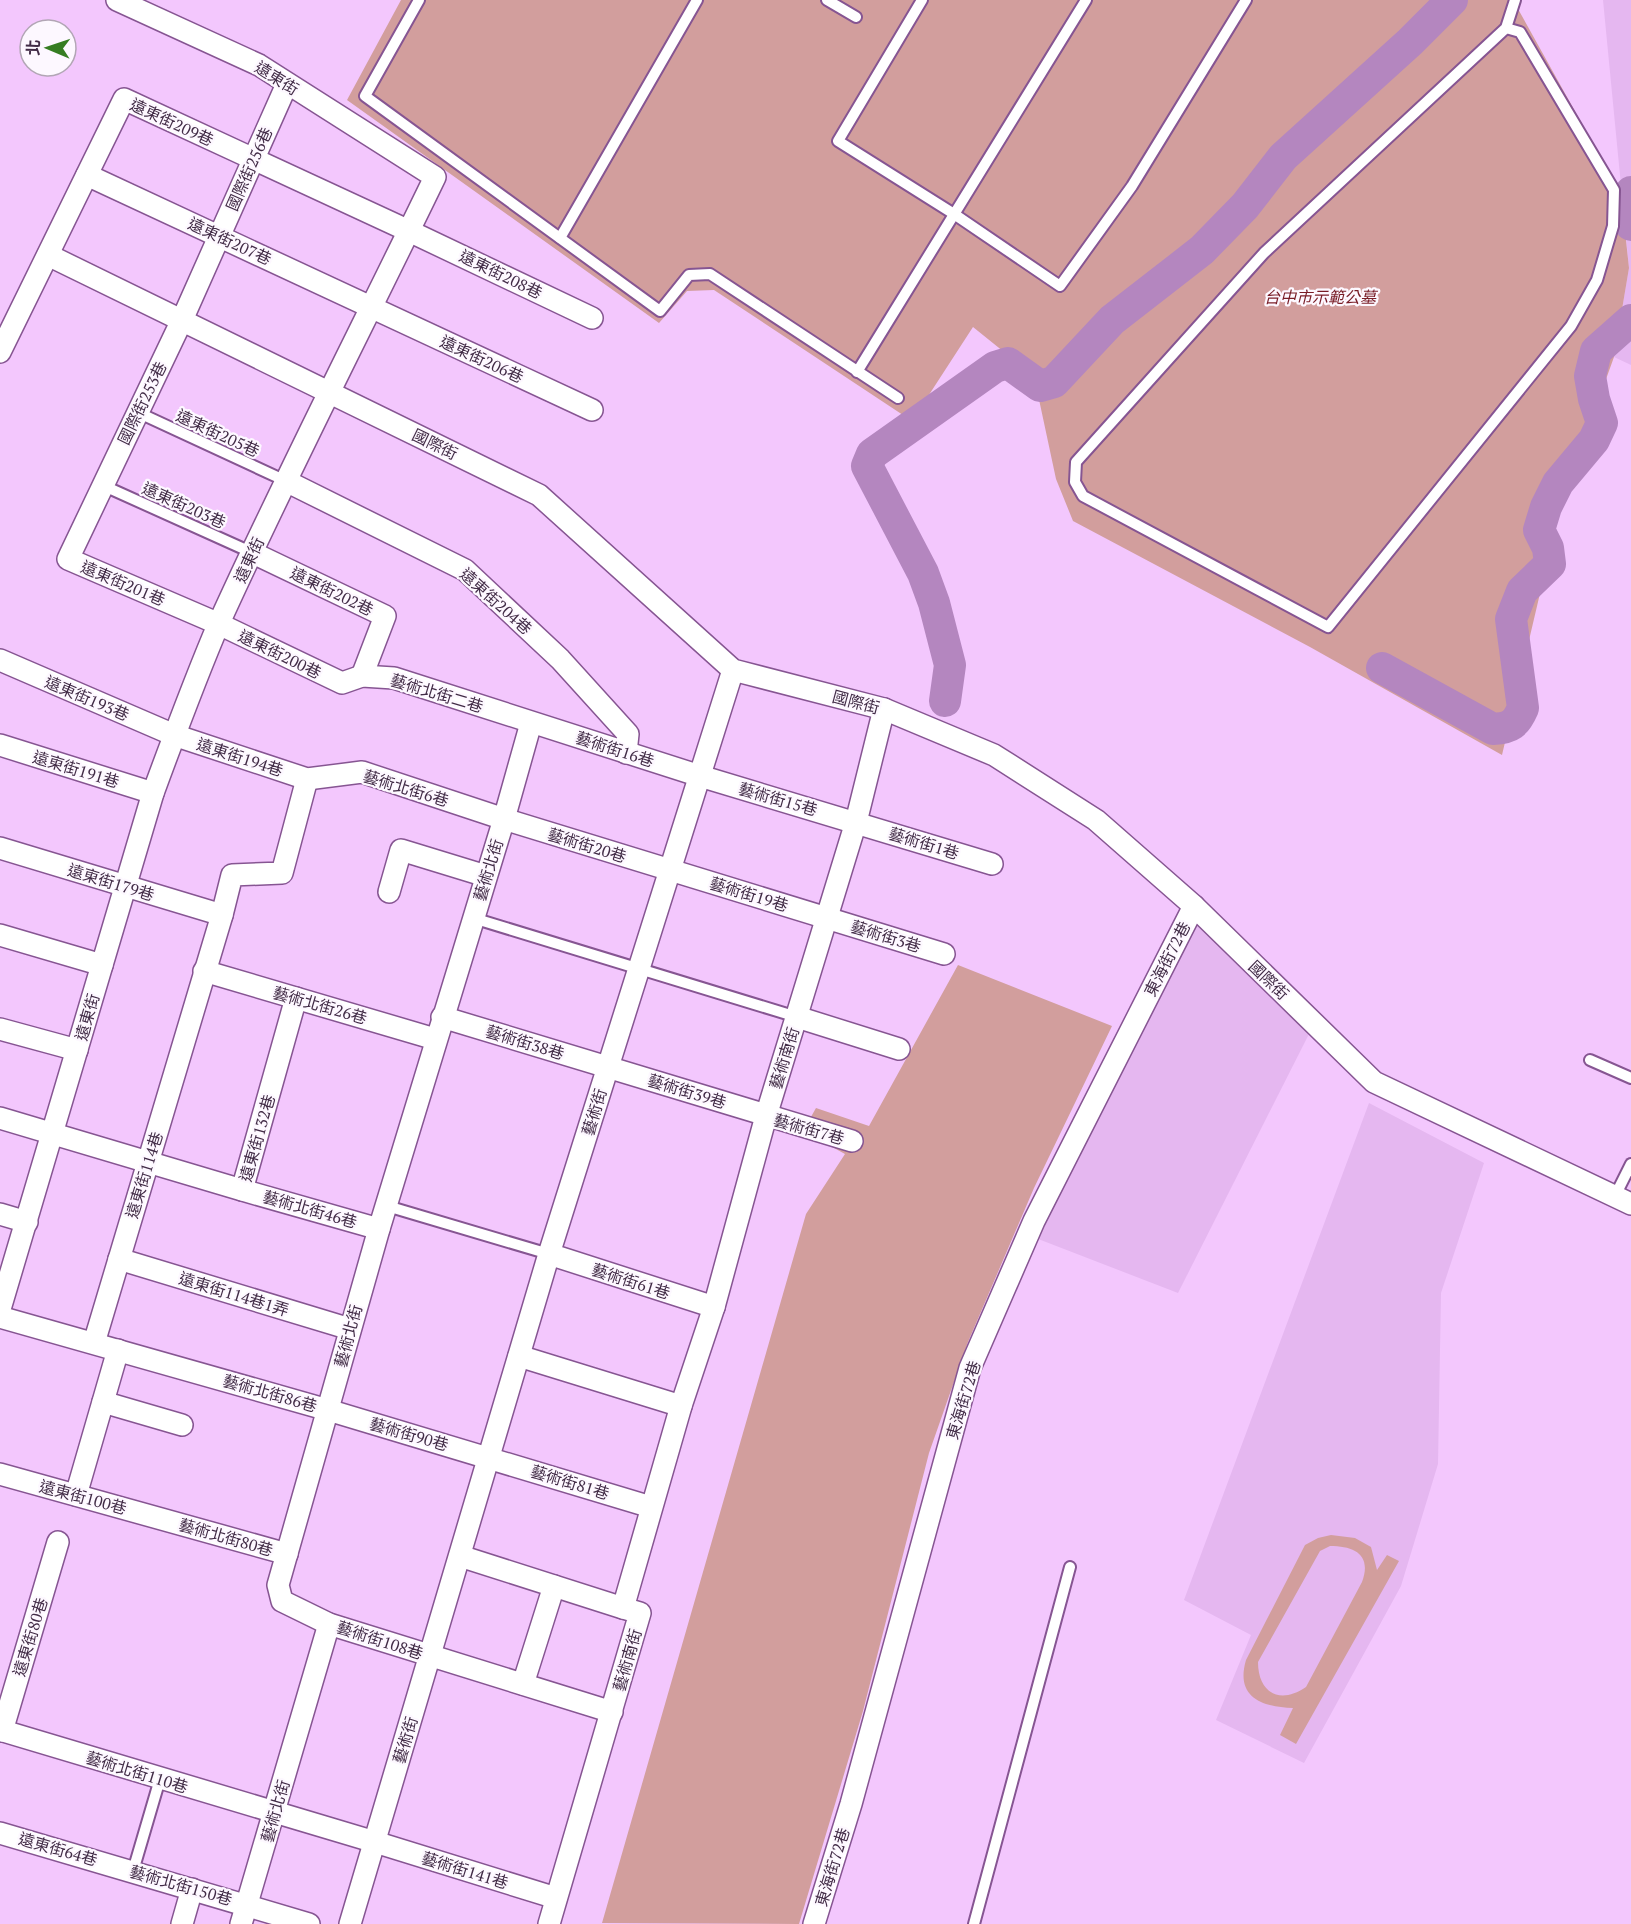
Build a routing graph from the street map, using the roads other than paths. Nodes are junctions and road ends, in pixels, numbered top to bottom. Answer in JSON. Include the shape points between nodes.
{"nodes":[{"id":1,"x":117,"y":0,"type":"edge"},
{"id":2,"x":419,"y":0,"type":"edge"},
{"id":3,"x":697,"y":0,"type":"edge"},
{"id":4,"x":827,"y":0,"type":"edge"},
{"id":5,"x":922,"y":0,"type":"edge"},
{"id":6,"x":1086,"y":0,"type":"edge"},
{"id":7,"x":1246,"y":0,"type":"edge"},
{"id":8,"x":1515,"y":0,"type":"edge"},
{"id":9,"x":856,"y":17,"type":"dead end"},
{"id":10,"x":1506,"y":28,"type":"junction"},
{"id":11,"x":287,"y":84,"type":"junction"},
{"id":12,"x":253,"y":159,"type":"junction"},
{"id":13,"x":87,"y":176,"type":"junction"},
{"id":14,"x":954,"y":214,"type":"junction"},
{"id":15,"x":409,"y":231,"type":"junction"},
{"id":16,"x":219,"y":235,"type":"junction"},
{"id":17,"x":560,"y":238,"type":"junction"},
{"id":18,"x":48,"y":255,"type":"junction"},
{"id":19,"x":371,"y":308,"type":"junction"},
{"id":20,"x":592,"y":318,"type":"dead end"},
{"id":21,"x":182,"y":320,"type":"junction"},
{"id":22,"x":0,"y":352,"type":"edge"},
{"id":23,"x":857,"y":372,"type":"junction"},
{"id":24,"x":330,"y":393,"type":"junction"},
{"id":25,"x":898,"y":398,"type":"dead end"},
{"id":26,"x":592,"y":410,"type":"dead end"},
{"id":27,"x":137,"y":412,"type":"junction"},
{"id":28,"x":286,"y":481,"type":"junction"},
{"id":29,"x":102,"y":485,"type":"junction"},
{"id":30,"x":253,"y":553,"type":"junction"},
{"id":31,"x":219,"y":624,"type":"junction"},
{"id":32,"x":0,"y":660,"type":"edge"},
{"id":33,"x":733,"y":670,"type":"junction"},
{"id":34,"x":362,"y":676,"type":"junction"},
{"id":35,"x":342,"y":683,"type":"joint"},
{"id":36,"x":884,"y":709,"type":"junction"},
{"id":37,"x":531,"y":723,"type":"junction"},
{"id":38,"x":174,"y":735,"type":"junction"},
{"id":39,"x":0,"y":745,"type":"edge"},
{"id":40,"x":626,"y":753,"type":"junction"},
{"id":41,"x":700,"y":776,"type":"junction"},
{"id":42,"x":307,"y":779,"type":"junction"},
{"id":43,"x":153,"y":793,"type":"junction"},
{"id":44,"x":504,"y":819,"type":"junction"},
{"id":45,"x":856,"y":822,"type":"junction"},
{"id":46,"x":0,"y":848,"type":"edge"},
{"id":47,"x":992,"y":864,"type":"dead end"},
{"id":48,"x":670,"y":870,"type":"junction"},
{"id":49,"x":486,"y":876,"type":"junction"},
{"id":50,"x":125,"y":886,"type":"junction"},
{"id":51,"x":389,"y":892,"type":"dead end"},
{"id":52,"x":1194,"y":906,"type":"junction"},
{"id":53,"x":222,"y":915,"type":"junction"},
{"id":54,"x":473,"y":918,"type":"junction"},
{"id":55,"x":828,"y":919,"type":"junction"},
{"id":56,"x":0,"y":935,"type":"edge"},
{"id":57,"x":944,"y":954,"type":"dead end"},
{"id":58,"x":102,"y":964,"type":"junction"},
{"id":59,"x":639,"y":969,"type":"junction"},
{"id":60,"x":204,"y":971,"type":"junction"},
{"id":61,"x":296,"y":999,"type":"junction"},
{"id":62,"x":442,"y":1017,"type":"junction"},
{"id":63,"x":797,"y":1017,"type":"junction"},
{"id":64,"x":0,"y":1029,"type":"edge"},
{"id":65,"x":435,"y":1039,"type":"junction"},
{"id":66,"x":899,"y":1049,"type":"dead end"},
{"id":67,"x":77,"y":1050,"type":"junction"},
{"id":68,"x":1590,"y":1060,"type":"dead end"},
{"id":69,"x":608,"y":1067,"type":"junction"},
{"id":70,"x":1631,"y":1078,"type":"edge"},
{"id":71,"x":766,"y":1116,"type":"junction"},
{"id":72,"x":0,"y":1118,"type":"edge"},
{"id":73,"x":52,"y":1134,"type":"junction"},
{"id":74,"x":852,"y":1141,"type":"dead end"},
{"id":75,"x":148,"y":1163,"type":"junction"},
{"id":76,"x":1631,"y":1164,"type":"edge"},
{"id":77,"x":242,"y":1190,"type":"junction"},
{"id":78,"x":1623,"y":1200,"type":"edge"},
{"id":79,"x":387,"y":1206,"type":"junction"},
{"id":80,"x":0,"y":1214,"type":"edge"},
{"id":81,"x":27,"y":1222,"type":"junction"},
{"id":82,"x":379,"y":1229,"type":"junction"},
{"id":83,"x":549,"y":1254,"type":"junction"},
{"id":84,"x":119,"y":1259,"type":"junction"},
{"id":85,"x":714,"y":1307,"type":"junction"},
{"id":86,"x":0,"y":1309,"type":"edge"},
{"id":87,"x":0,"y":1317,"type":"edge"},
{"id":88,"x":350,"y":1329,"type":"junction"},
{"id":89,"x":94,"y":1343,"type":"junction"},
{"id":90,"x":118,"y":1350,"type":"junction"},
{"id":91,"x":519,"y":1356,"type":"junction"},
{"id":92,"x":103,"y":1402,"type":"junction"},
{"id":93,"x":681,"y":1406,"type":"junction"},
{"id":94,"x":328,"y":1410,"type":"junction"},
{"id":95,"x":182,"y":1425,"type":"dead end"},
{"id":96,"x":489,"y":1457,"type":"junction"},
{"id":97,"x":0,"y":1474,"type":"edge"},
{"id":98,"x":76,"y":1495,"type":"junction"},
{"id":99,"x":651,"y":1507,"type":"junction"},
{"id":100,"x":166,"y":1520,"type":"joint"},
{"id":101,"x":58,"y":1542,"type":"dead end"},
{"id":102,"x":287,"y":1554,"type":"junction"},
{"id":103,"x":460,"y":1556,"type":"junction"},
{"id":104,"x":1070,"y":1567,"type":"dead end"},
{"id":105,"x":554,"y":1586,"type":"junction"},
{"id":106,"x":623,"y":1608,"type":"junction"},
{"id":107,"x":329,"y":1624,"type":"junction"},
{"id":108,"x":430,"y":1656,"type":"junction"},
{"id":109,"x":523,"y":1684,"type":"junction"},
{"id":110,"x":612,"y":1712,"type":"junction"},
{"id":111,"x":1,"y":1731,"type":"edge"},
{"id":112,"x":160,"y":1779,"type":"junction"},
{"id":113,"x":275,"y":1813,"type":"junction"},
{"id":114,"x":0,"y":1833,"type":"edge"},
{"id":115,"x":375,"y":1842,"type":"junction"},
{"id":116,"x":124,"y":1869,"type":"junction"},
{"id":117,"x":192,"y":1889,"type":"junction"},
{"id":118,"x":556,"y":1898,"type":"junction"},
{"id":119,"x":244,"y":1914,"type":"edge"},
{"id":120,"x":182,"y":1924,"type":"edge"},
{"id":121,"x":309,"y":1924,"type":"edge"},
{"id":122,"x":350,"y":1924,"type":"edge"},
{"id":123,"x":549,"y":1924,"type":"edge"},
{"id":124,"x":814,"y":1924,"type":"edge"},
{"id":125,"x":974,"y":1924,"type":"edge"}],
"edges":[{"from":1,"to":11,"type":"street","name":"遠東街","via":[[259,65]]},
{"from":2,"to":17,"type":"lane","via":[[364,96]]},
{"from":3,"to":17,"type":"lane"},
{"from":4,"to":9,"type":"lane"},
{"from":5,"to":14,"type":"lane","via":[[838,141]]},
{"from":6,"to":14,"type":"lane"},
{"from":7,"to":14,"type":"lane","via":[[1132,186],[1060,286]]},
{"from":8,"to":10,"type":"lane"},
{"from":10,"to":10,"type":"lane","via":[[1264,253],[1076,462],[1075,482],[1083,496],[1328,627],[1571,326],[1597,280],[1610,237],[1614,190],[1520,32]]},
{"from":11,"to":12,"type":"street","name":"國際街256巷"},
{"from":11,"to":15,"type":"street","name":"遠東街","via":[[435,177]]},
{"from":12,"to":13,"type":"street","name":"遠東街209巷","via":[[124,99]]},
{"from":12,"to":15,"type":"street","name":"遠東街209巷"},
{"from":12,"to":16,"type":"street","name":"國際街256巷"},
{"from":13,"to":16,"type":"street","name":"遠東街207巷"},
{"from":13,"to":18,"type":"street","name":"遠東街209巷"},
{"from":14,"to":23,"type":"lane"},
{"from":15,"to":19,"type":"street","name":"遠東街"},
{"from":15,"to":20,"type":"street","name":"遠東街208巷"},
{"from":16,"to":19,"type":"street","name":"遠東街207巷"},
{"from":16,"to":21,"type":"street","name":"國際街256巷"},
{"from":17,"to":23,"type":"lane","via":[[660,311],[689,275],[710,274]]},
{"from":18,"to":21,"type":"street","name":"國際街"},
{"from":18,"to":22,"type":"street","name":"遠東街209巷"},
{"from":19,"to":24,"type":"street","name":"遠東街"},
{"from":19,"to":26,"type":"street","name":"遠東街206巷"},
{"from":21,"to":24,"type":"street","name":"國際街"},
{"from":21,"to":27,"type":"street","name":"國際街253巷"},
{"from":23,"to":25,"type":"lane"},
{"from":24,"to":28,"type":"street","name":"遠東街"},
{"from":24,"to":33,"type":"street","name":"國際街","via":[[539,495]]},
{"from":27,"to":28,"type":"lane","name":"遠東街205巷"},
{"from":27,"to":29,"type":"street","name":"國際街253巷"},
{"from":28,"to":30,"type":"street","name":"遠東街"},
{"from":28,"to":40,"type":"street","name":"遠東街204巷","via":[[465,570],[560,659],[628,734]]},
{"from":29,"to":30,"type":"lane","name":"遠東街203巷"},
{"from":29,"to":31,"type":"street","name":"遠東街201巷","via":[[68,559]]},
{"from":30,"to":31,"type":"street","name":"遠東街"},
{"from":30,"to":34,"type":"street","name":"遠東街202巷","via":[[385,616]]},
{"from":31,"to":35,"type":"street","name":"遠東街200巷"},
{"from":31,"to":38,"type":"street","name":"遠東街"},
{"from":32,"to":38,"type":"street","name":"遠東街193巷"},
{"from":33,"to":36,"type":"street","name":"國際街"},
{"from":33,"to":41,"type":"street","name":"藝術街"},
{"from":34,"to":35,"type":"street","name":"藝術北街二巷"},
{"from":34,"to":37,"type":"street","name":"藝術北街二巷","via":[[394,678]]},
{"from":36,"to":45,"type":"street","name":"藝術南街"},
{"from":36,"to":52,"type":"street","name":"國際街","via":[[994,755],[1096,820]]},
{"from":37,"to":40,"type":"street","name":"藝術街16巷"},
{"from":37,"to":44,"type":"street","name":"藝術北街"},
{"from":38,"to":42,"type":"street","name":"遠東街194巷"},
{"from":38,"to":43,"type":"street","name":"遠東街"},
{"from":39,"to":43,"type":"street","name":"遠東街191巷"},
{"from":40,"to":41,"type":"street","name":"藝術街16巷"},
{"from":41,"to":45,"type":"street","name":"藝術街15巷"},
{"from":41,"to":48,"type":"street","name":"藝術街"},
{"from":42,"to":44,"type":"street","name":"藝術北街6巷","via":[[362,772]]},
{"from":42,"to":53,"type":"street","name":"遠東街114巷","via":[[282,873],[232,876]]},
{"from":43,"to":50,"type":"street","name":"遠東街"},
{"from":44,"to":48,"type":"street","name":"藝術街20巷"},
{"from":44,"to":49,"type":"street","name":"藝術北街"},
{"from":45,"to":47,"type":"street","name":"藝術街1巷"},
{"from":45,"to":55,"type":"street","name":"藝術南街"},
{"from":46,"to":50,"type":"street","name":"遠東街179巷"},
{"from":48,"to":55,"type":"street","name":"藝術街19巷"},
{"from":48,"to":59,"type":"street","name":"藝術街"},
{"from":49,"to":51,"type":"street","via":[[401,850]]},
{"from":49,"to":54,"type":"street","name":"藝術北街"},
{"from":50,"to":53,"type":"street","name":"遠東街179巷"},
{"from":50,"to":58,"type":"street","name":"遠東街"},
{"from":52,"to":78,"type":"street","name":"國際街","via":[[1374,1082]]},
{"from":52,"to":124,"type":"street","name":"東海街72巷","via":[[1034,1221],[970,1368],[851,1804]]},
{"from":53,"to":60,"type":"street","name":"遠東街114巷"},
{"from":54,"to":59,"type":"lane"},
{"from":54,"to":62,"type":"street","name":"藝術北街"},
{"from":55,"to":57,"type":"street","name":"藝術街3巷"},
{"from":55,"to":63,"type":"street","name":"藝術南街"},
{"from":56,"to":58,"type":"street"},
{"from":58,"to":67,"type":"street","name":"遠東街"},
{"from":59,"to":63,"type":"lane"},
{"from":59,"to":69,"type":"street","name":"藝術街"},
{"from":60,"to":61,"type":"street","name":"藝術北街26巷"},
{"from":60,"to":75,"type":"street","name":"遠東街114巷"},
{"from":61,"to":65,"type":"street","name":"藝術北街26巷"},
{"from":61,"to":77,"type":"street","name":"遠東街132巷"},
{"from":62,"to":65,"type":"street","name":"藝術北街"},
{"from":62,"to":69,"type":"street","name":"藝術街38巷"},
{"from":63,"to":66,"type":"street"},
{"from":63,"to":71,"type":"street","name":"藝術南街"},
{"from":64,"to":67,"type":"street"},
{"from":65,"to":79,"type":"street","name":"藝術北街"},
{"from":67,"to":73,"type":"street","name":"遠東街"},
{"from":68,"to":70,"type":"lane"},
{"from":69,"to":71,"type":"street","name":"藝術街39巷"},
{"from":69,"to":83,"type":"street","name":"藝術街"},
{"from":71,"to":74,"type":"street","name":"藝術街7巷"},
{"from":71,"to":85,"type":"street","name":"藝術南街"},
{"from":72,"to":73,"type":"street","name":"遠東街132巷"},
{"from":73,"to":75,"type":"street","name":"遠東街132巷"},
{"from":73,"to":81,"type":"street","name":"遠東街"},
{"from":75,"to":77,"type":"street","name":"遠東街132巷"},
{"from":75,"to":84,"type":"street","name":"遠東街114巷"},
{"from":76,"to":78,"type":"lane"},
{"from":77,"to":82,"type":"street","name":"藝術北街46巷"},
{"from":79,"to":82,"type":"street","name":"藝術北街"},
{"from":79,"to":83,"type":"lane"},
{"from":80,"to":81,"type":"street"},
{"from":81,"to":86,"type":"street","name":"遠東街"},
{"from":82,"to":88,"type":"street","name":"藝術北街"},
{"from":83,"to":85,"type":"street","name":"藝術街61巷"},
{"from":83,"to":91,"type":"street","name":"藝術街"},
{"from":84,"to":88,"type":"street","name":"遠東街114巷1弄"},
{"from":84,"to":89,"type":"street","name":"遠東街114巷"},
{"from":85,"to":93,"type":"street","name":"藝術南街"},
{"from":87,"to":89,"type":"street"},
{"from":88,"to":94,"type":"street","name":"藝術北街"},
{"from":89,"to":90,"type":"street","name":"藝術北街86巷"},
{"from":90,"to":92,"type":"street"},
{"from":90,"to":94,"type":"street","name":"藝術北街86巷"},
{"from":91,"to":93,"type":"street"},
{"from":91,"to":96,"type":"street","name":"藝術街"},
{"from":92,"to":95,"type":"street"},
{"from":92,"to":98,"type":"street"},
{"from":93,"to":99,"type":"street","name":"藝術南街"},
{"from":94,"to":96,"type":"street","name":"藝術街90巷"},
{"from":94,"to":102,"type":"street","name":"藝術北街"},
{"from":96,"to":99,"type":"street","name":"藝術街81巷"},
{"from":96,"to":103,"type":"street","name":"藝術街"},
{"from":97,"to":98,"type":"street","name":"遠東街100巷"},
{"from":98,"to":100,"type":"street","name":"遠東街100巷"},
{"from":99,"to":106,"type":"street","name":"藝術南街"},
{"from":100,"to":102,"type":"street","name":"藝術北街80巷"},
{"from":101,"to":111,"type":"street","name":"遠東街80巷"},
{"from":102,"to":107,"type":"street","name":"藝術北街","via":[[278,1585],[282,1601]]},
{"from":103,"to":105,"type":"street"},
{"from":103,"to":108,"type":"street","name":"藝術街"},
{"from":104,"to":125,"type":"lane"},
{"from":105,"to":106,"type":"street"},
{"from":105,"to":109,"type":"street"},
{"from":106,"to":110,"type":"street","name":"藝術南街","via":[[640,1613]]},
{"from":107,"to":108,"type":"street","name":"藝術街108巷"},
{"from":107,"to":113,"type":"street","name":"藝術北街"},
{"from":108,"to":109,"type":"street","name":"藝術街108巷"},
{"from":108,"to":115,"type":"street","name":"藝術街"},
{"from":109,"to":110,"type":"street","name":"藝術街108巷"},
{"from":110,"to":118,"type":"street","name":"藝術南街"},
{"from":111,"to":112,"type":"street","name":"藝術北街110巷"},
{"from":112,"to":113,"type":"street","name":"藝術北街110巷"},
{"from":112,"to":116,"type":"lane"},
{"from":113,"to":115,"type":"street","name":"藝術北街110巷"},
{"from":113,"to":119,"type":"street","name":"藝術北街"},
{"from":114,"to":116,"type":"street","name":"遠東街64巷"},
{"from":115,"to":118,"type":"street","name":"藝術街141巷"},
{"from":115,"to":122,"type":"street","name":"藝術街"},
{"from":116,"to":117,"type":"street","name":"藝術北街150巷"},
{"from":117,"to":119,"type":"street","name":"藝術北街150巷"},
{"from":117,"to":120,"type":"street"},
{"from":118,"to":123,"type":"street","name":"藝術南街"},
{"from":119,"to":121,"type":"street","name":"藝術北街150巷"}]}
